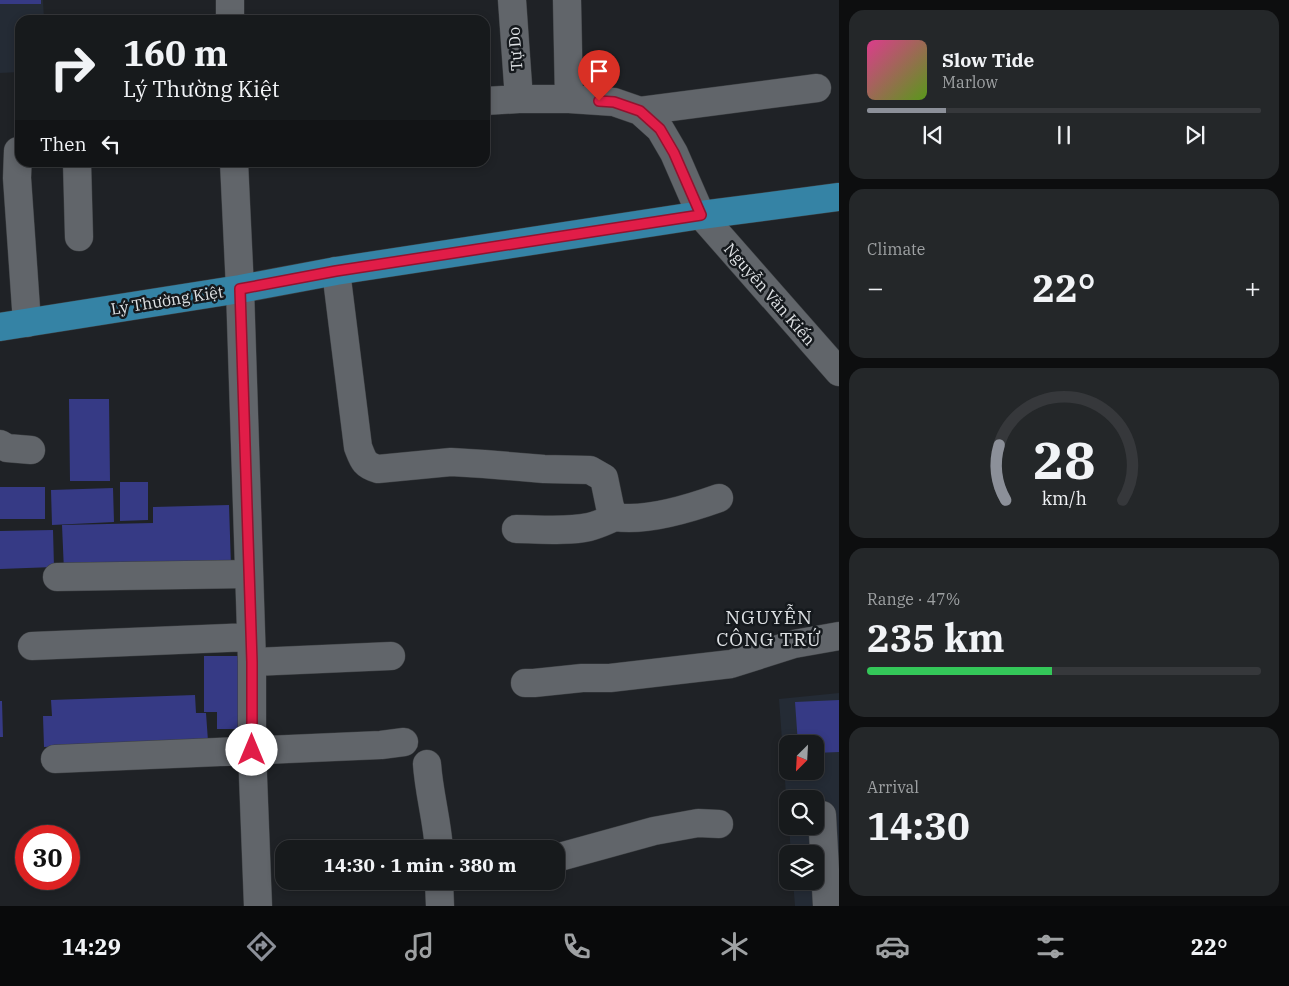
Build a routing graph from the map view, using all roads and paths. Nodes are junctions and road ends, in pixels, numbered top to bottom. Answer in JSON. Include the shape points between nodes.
{"nodes":[{"id":1,"x":230,"y":0,"type":"edge"},
{"id":2,"x":512,"y":0,"type":"edge"},
{"id":3,"x":567,"y":0,"type":"edge"},
{"id":4,"x":230,"y":15,"type":"edge"},
{"id":5,"x":817,"y":88,"type":"dead end"},
{"id":6,"x":519,"y":99,"type":"junction"},
{"id":7,"x":570,"y":99,"type":"junction"},
{"id":8,"x":490,"y":101,"type":"edge"},
{"id":9,"x":640,"y":111,"type":"junction"},
{"id":10,"x":17,"y":167,"type":"edge"},
{"id":11,"x":77,"y":167,"type":"edge"},
{"id":12,"x":234,"y":167,"type":"edge"},
{"id":13,"x":839,"y":197,"type":"edge"},
{"id":14,"x":701,"y":215,"type":"junction"},
{"id":15,"x":79,"y":237,"type":"dead end"},
{"id":16,"x":336,"y":271,"type":"junction"},
{"id":17,"x":240,"y":289,"type":"junction"},
{"id":18,"x":27,"y":323,"type":"junction"},
{"id":19,"x":0,"y":327,"type":"edge"},
{"id":20,"x":839,"y":372,"type":"edge"},
{"id":21,"x":0,"y":444,"type":"edge"},
{"id":22,"x":31,"y":450,"type":"dead end"},
{"id":23,"x":719,"y":498,"type":"dead end"},
{"id":24,"x":615,"y":517,"type":"junction"},
{"id":25,"x":516,"y":529,"type":"dead end"},
{"id":26,"x":248,"y":574,"type":"junction"},
{"id":27,"x":57,"y":577,"type":"dead end"},
{"id":28,"x":839,"y":636,"type":"edge"},
{"id":29,"x":32,"y":646,"type":"dead end"},
{"id":30,"x":251,"y":650,"type":"junction"},
{"id":31,"x":391,"y":656,"type":"dead end"},
{"id":32,"x":525,"y":683,"type":"dead end"},
{"id":33,"x":404,"y":742,"type":"dead end"},
{"id":34,"x":252,"y":750,"type":"junction"},
{"id":35,"x":55,"y":759,"type":"dead end"},
{"id":36,"x":427,"y":764,"type":"dead end"},
{"id":37,"x":719,"y":824,"type":"dead end"},
{"id":38,"x":823,"y":835,"type":"edge"},
{"id":39,"x":437,"y":840,"type":"edge"},
{"id":40,"x":565,"y":856,"type":"edge"},
{"id":41,"x":439,"y":890,"type":"edge"},
{"id":42,"x":258,"y":906,"type":"edge"},
{"id":43,"x":440,"y":906,"type":"edge"},
{"id":44,"x":827,"y":906,"type":"edge"}],
"edges":[{"from":1,"to":4,"type":"street"},
{"from":2,"to":6,"type":"street","name":"Tự Do"},
{"from":3,"to":7,"type":"street"},
{"from":5,"to":9,"type":"street"},
{"from":6,"to":7,"type":"street"},
{"from":6,"to":8,"type":"street"},
{"from":7,"to":9,"type":"street","via":[[614,102]]},
{"from":9,"to":14,"type":"street","name":"Nguyễn Văn Kiến","via":[[660,129]]},
{"from":10,"to":18,"type":"street"},
{"from":11,"to":15,"type":"street"},
{"from":12,"to":17,"type":"street"},
{"from":13,"to":14,"type":"main road","name":"Lý Thường Kiệt"},
{"from":14,"to":16,"type":"main road","name":"Lý Thường Kiệt"},
{"from":14,"to":20,"type":"street","name":"Nguyễn Văn Kiến"},
{"from":16,"to":17,"type":"main road","name":"Lý Thường Kiệt"},
{"from":16,"to":24,"type":"street","via":[[358,447],[369,466],[378,469],[451,462],[590,470],[604,478]]},
{"from":17,"to":18,"type":"main road","name":"Lý Thường Kiệt"},
{"from":17,"to":26,"type":"street"},
{"from":18,"to":19,"type":"main road","name":"Lý Thường Kiệt"},
{"from":21,"to":22,"type":"street","via":[[7,448]]},
{"from":23,"to":24,"type":"street","via":[[655,515]]},
{"from":24,"to":25,"type":"street","via":[[588,527]]},
{"from":26,"to":27,"type":"street"},
{"from":26,"to":30,"type":"street"},
{"from":28,"to":32,"type":"street","via":[[794,644],[730,664],[610,678]]},
{"from":29,"to":30,"type":"street"},
{"from":30,"to":31,"type":"street"},
{"from":30,"to":34,"type":"street"},
{"from":33,"to":34,"type":"street"},
{"from":34,"to":35,"type":"street"},
{"from":34,"to":42,"type":"street"},
{"from":36,"to":39,"type":"street"},
{"from":37,"to":40,"type":"street","via":[[698,823],[654,831]]},
{"from":38,"to":44,"type":"street"},
{"from":41,"to":43,"type":"street"}]}
